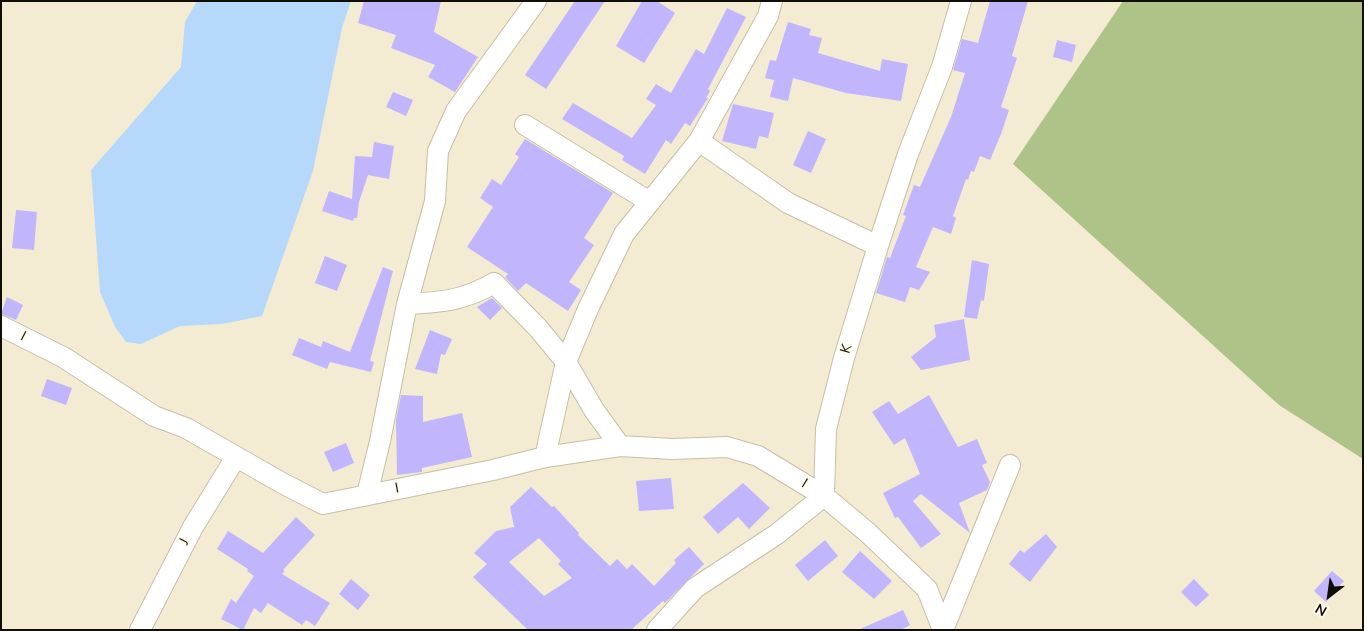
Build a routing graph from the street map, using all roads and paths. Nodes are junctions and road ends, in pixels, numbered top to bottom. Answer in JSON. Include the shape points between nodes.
{"nodes":[{"id":1,"x":536,"y":1,"type":"edge"},
{"id":2,"x":772,"y":1,"type":"edge"},
{"id":3,"x":961,"y":1,"type":"edge"},
{"id":4,"x":525,"y":125,"type":"dead end"},
{"id":5,"x":699,"y":140,"type":"junction"},
{"id":6,"x":650,"y":202,"type":"junction"},
{"id":7,"x":878,"y":246,"type":"junction"},
{"id":8,"x":407,"y":304,"type":"junction"},
{"id":9,"x":1,"y":326,"type":"edge"},
{"id":10,"x":566,"y":362,"type":"junction"},
{"id":11,"x":620,"y":446,"type":"junction"},
{"id":12,"x":236,"y":457,"type":"junction"},
{"id":13,"x":545,"y":457,"type":"junction"},
{"id":14,"x":1010,"y":466,"type":"dead end"},
{"id":15,"x":366,"y":496,"type":"junction"},
{"id":16,"x":824,"y":496,"type":"junction"},
{"id":17,"x":140,"y":630,"type":"edge"},
{"id":18,"x":657,"y":630,"type":"edge"}],
"edges":[{"from":1,"to":8,"type":"street","via":[[456,111],[438,151],[435,201]]},
{"from":2,"to":5,"type":"street","via":[[768,16]]},
{"from":3,"to":7,"type":"street","name":"K","via":[[942,67],[908,154]]},
{"from":4,"to":6,"type":"street"},
{"from":5,"to":6,"type":"street"},
{"from":5,"to":7,"type":"street","via":[[788,203]]},
{"from":6,"to":10,"type":"street","via":[[624,234]]},
{"from":7,"to":16,"type":"street","name":"K","via":[[826,429]]},
{"from":8,"to":10,"type":"street","via":[[474,295],[494,283]]},
{"from":8,"to":15,"type":"street"},
{"from":9,"to":12,"type":"street","name":"I","via":[[63,357],[154,416],[186,428]]},
{"from":10,"to":11,"type":"street"},
{"from":10,"to":13,"type":"street"},
{"from":11,"to":13,"type":"street","name":"I"},
{"from":11,"to":16,"type":"street","name":"I","via":[[672,449],[727,447],[758,456]]},
{"from":12,"to":15,"type":"street","name":"I","via":[[323,504]]},
{"from":12,"to":17,"type":"street","name":"J","via":[[193,527]]},
{"from":13,"to":15,"type":"street","name":"I"},
{"from":14,"to":16,"type":"street","name":"I","via":[[943,630],[927,589],[868,532]]},
{"from":16,"to":18,"type":"street","via":[[777,534],[695,588]]}]}
